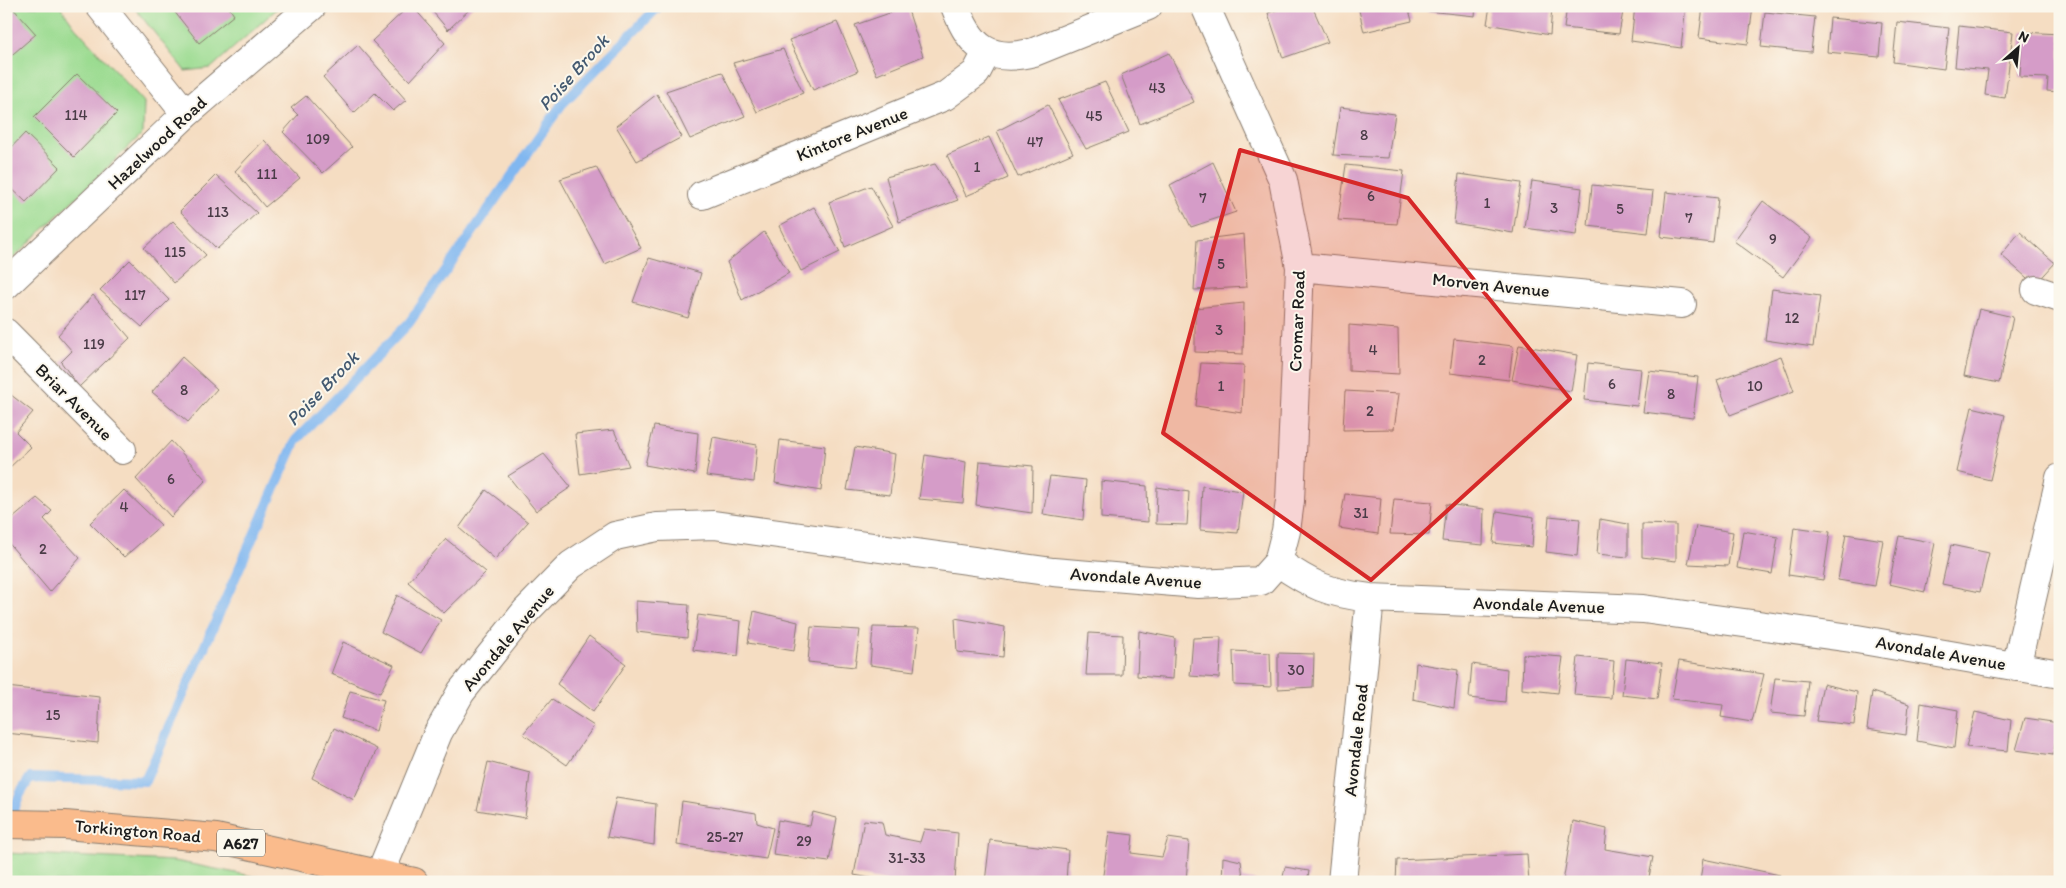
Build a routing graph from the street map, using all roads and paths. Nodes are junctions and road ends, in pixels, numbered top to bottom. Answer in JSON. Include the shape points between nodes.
{"nodes":[{"id":1,"x":100,"y":6,"type":"edge"},
{"id":2,"x":312,"y":6,"type":"edge"},
{"id":3,"x":955,"y":6,"type":"edge"},
{"id":4,"x":1148,"y":6,"type":"edge"},
{"id":5,"x":1205,"y":6,"type":"edge"},
{"id":6,"x":987,"y":52,"type":"junction"},
{"id":7,"x":186,"y":114,"type":"junction"},
{"id":8,"x":702,"y":195,"type":"dead end"},
{"id":9,"x":1300,"y":267,"type":"junction"},
{"id":10,"x":6,"y":285,"type":"edge"},
{"id":11,"x":1682,"y":304,"type":"dead end"},
{"id":12,"x":6,"y":333,"type":"edge"},
{"id":13,"x":122,"y":450,"type":"dead end"},
{"id":14,"x":2060,"y":478,"type":"edge"},
{"id":15,"x":1278,"y":562,"type":"junction"},
{"id":16,"x":1370,"y":598,"type":"junction"},
{"id":17,"x":2016,"y":667,"type":"junction"},
{"id":18,"x":2060,"y":674,"type":"edge"},
{"id":19,"x":6,"y":824,"type":"edge"},
{"id":20,"x":380,"y":874,"type":"junction"},
{"id":21,"x":414,"y":882,"type":"edge"},
{"id":22,"x":1342,"y":882,"type":"edge"}],
"edges":[{"from":1,"to":7,"type":"street"},
{"from":2,"to":7,"type":"street","name":"Hazelwood Road"},
{"from":3,"to":6,"type":"street","via":[[962,26]]},
{"from":4,"to":6,"type":"street","via":[[1034,52],[1017,56]]},
{"from":5,"to":9,"type":"street","name":"Cromar Road","via":[[1283,180]]},
{"from":6,"to":8,"type":"street","name":"Kintore Avenue","via":[[976,73],[945,96]]},
{"from":7,"to":10,"type":"street","name":"Hazelwood Road"},
{"from":9,"to":11,"type":"street","name":"Morven Avenue"},
{"from":9,"to":15,"type":"street","name":"Cromar Road","via":[[1290,501]]},
{"from":12,"to":13,"type":"street","name":"Briar Avenue"},
{"from":14,"to":17,"type":"street"},
{"from":15,"to":16,"type":"street","name":"Avondale Avenue","via":[[1315,586],[1341,595]]},
{"from":15,"to":20,"type":"street","name":"Avondale Avenue","via":[[1261,581],[1198,584],[1053,572],[714,524],[657,527],[615,536],[571,565],[526,611],[461,692],[438,733]]},
{"from":16,"to":17,"type":"street","name":"Avondale Avenue","via":[[1643,609],[1851,638]]},
{"from":16,"to":22,"type":"street","name":"Avondale Road"},
{"from":17,"to":18,"type":"street","name":"Avondale Avenue"},
{"from":19,"to":20,"type":"main road","name":"Torkington Road","number":"A627","via":[[66,825],[216,838]]},
{"from":20,"to":21,"type":"main road","name":"Torkington Road","number":"A627"}]}
